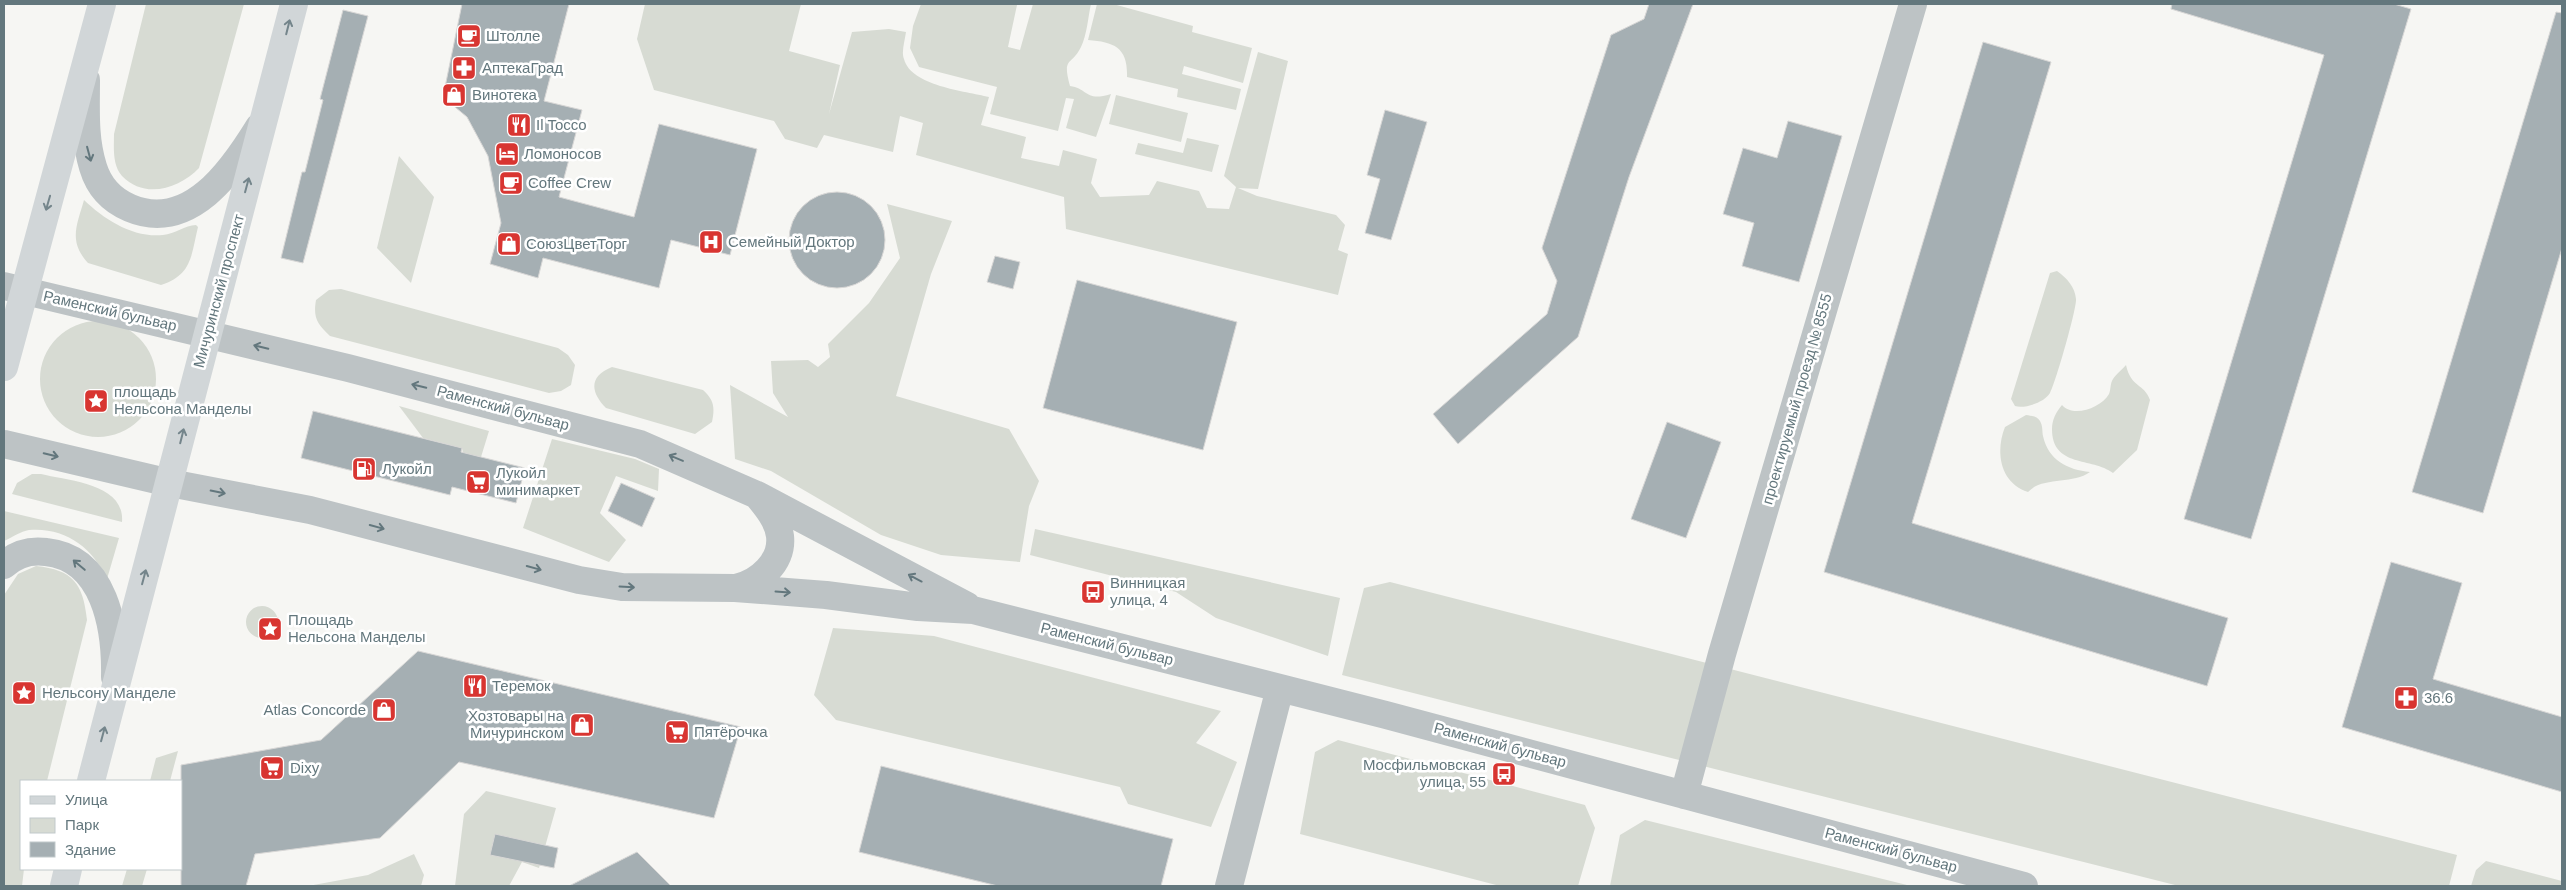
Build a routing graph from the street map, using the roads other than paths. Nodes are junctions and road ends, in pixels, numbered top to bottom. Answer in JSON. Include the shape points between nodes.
{"nodes":[{"id":1,"x":102,"y":4,"type":"edge"},
{"id":2,"x":294,"y":4,"type":"edge"},
{"id":3,"x":1914,"y":4,"type":"edge"},
{"id":4,"x":86,"y":71,"type":"junction"},
{"id":5,"x":266,"y":115,"type":"junction"},
{"id":6,"x":14,"y":288,"type":"edge"},
{"id":7,"x":208,"y":334,"type":"junction"},
{"id":8,"x":4,"y":367,"type":"edge"},
{"id":9,"x":4,"y":444,"type":"edge"},
{"id":10,"x":170,"y":483,"type":"junction"},
{"id":11,"x":757,"y":495,"type":"junction"},
{"id":12,"x":4,"y":565,"type":"edge"},
{"id":13,"x":735,"y":588,"type":"junction"},
{"id":14,"x":974,"y":610,"type":"junction"},
{"id":15,"x":1280,"y":688,"type":"junction"},
{"id":16,"x":114,"y":691,"type":"junction"},
{"id":17,"x":91,"y":780,"type":"edge"},
{"id":18,"x":1684,"y":795,"type":"junction"},
{"id":19,"x":68,"y":870,"type":"edge"},
{"id":20,"x":64,"y":886,"type":"edge"},
{"id":21,"x":1228,"y":886,"type":"edge"},
{"id":22,"x":2024,"y":886,"type":"edge"}],
"edges":[{"from":1,"to":4,"type":"main road"},
{"from":5,"to":2,"type":"main road","name":"Мичуринский проспект","one_way":true},
{"from":3,"to":18,"type":"street","name":"проектируемый проезд № 8555","via":[[1722,654]]},
{"from":4,"to":5,"type":"street","one_way":true,"via":[[86,141],[94,169],[104,189],[117,203],[141,212],[166,215],[186,207],[208,192],[240,158]]},
{"from":4,"to":6,"type":"main road","one_way":true},
{"from":7,"to":5,"type":"main road","name":"Мичуринский проспект","one_way":true},
{"from":6,"to":7,"type":"street","name":"Раменский бульвар"},
{"from":6,"to":8,"type":"main road"},
{"from":10,"to":7,"type":"main road","name":"Мичуринский проспект","one_way":true},
{"from":11,"to":7,"type":"street","name":"Раменский бульвар","one_way":true,"via":[[640,444]]},
{"from":9,"to":10,"type":"street","name":"Раменский бульвар","one_way":true},
{"from":10,"to":13,"type":"street","name":"Раменский бульвар","one_way":true,"via":[[310,510],[579,580],[622,587]]},
{"from":16,"to":10,"type":"main road","name":"Мичуринский проспект","one_way":true},
{"from":11,"to":13,"type":"street","via":[[772,514],[780,536],[777,555],[765,574],[750,585]]},
{"from":14,"to":11,"type":"street","name":"Раменский бульвар","one_way":true},
{"from":16,"to":12,"type":"street","one_way":true,"via":[[112,627],[94,579],[78,562],[59,553],[33,550]]},
{"from":13,"to":14,"type":"street","name":"Раменский бульвар","one_way":true},
{"from":14,"to":15,"type":"street","name":"Раменский бульвар"},
{"from":15,"to":18,"type":"street","name":"Раменский бульвар"},
{"from":15,"to":21,"type":"street"},
{"from":17,"to":16,"type":"main road","name":"Мичуринский проспект","one_way":true},
{"from":18,"to":22,"type":"street","name":"Раменский бульвар"},
{"from":19,"to":20,"type":"main road"}]}
